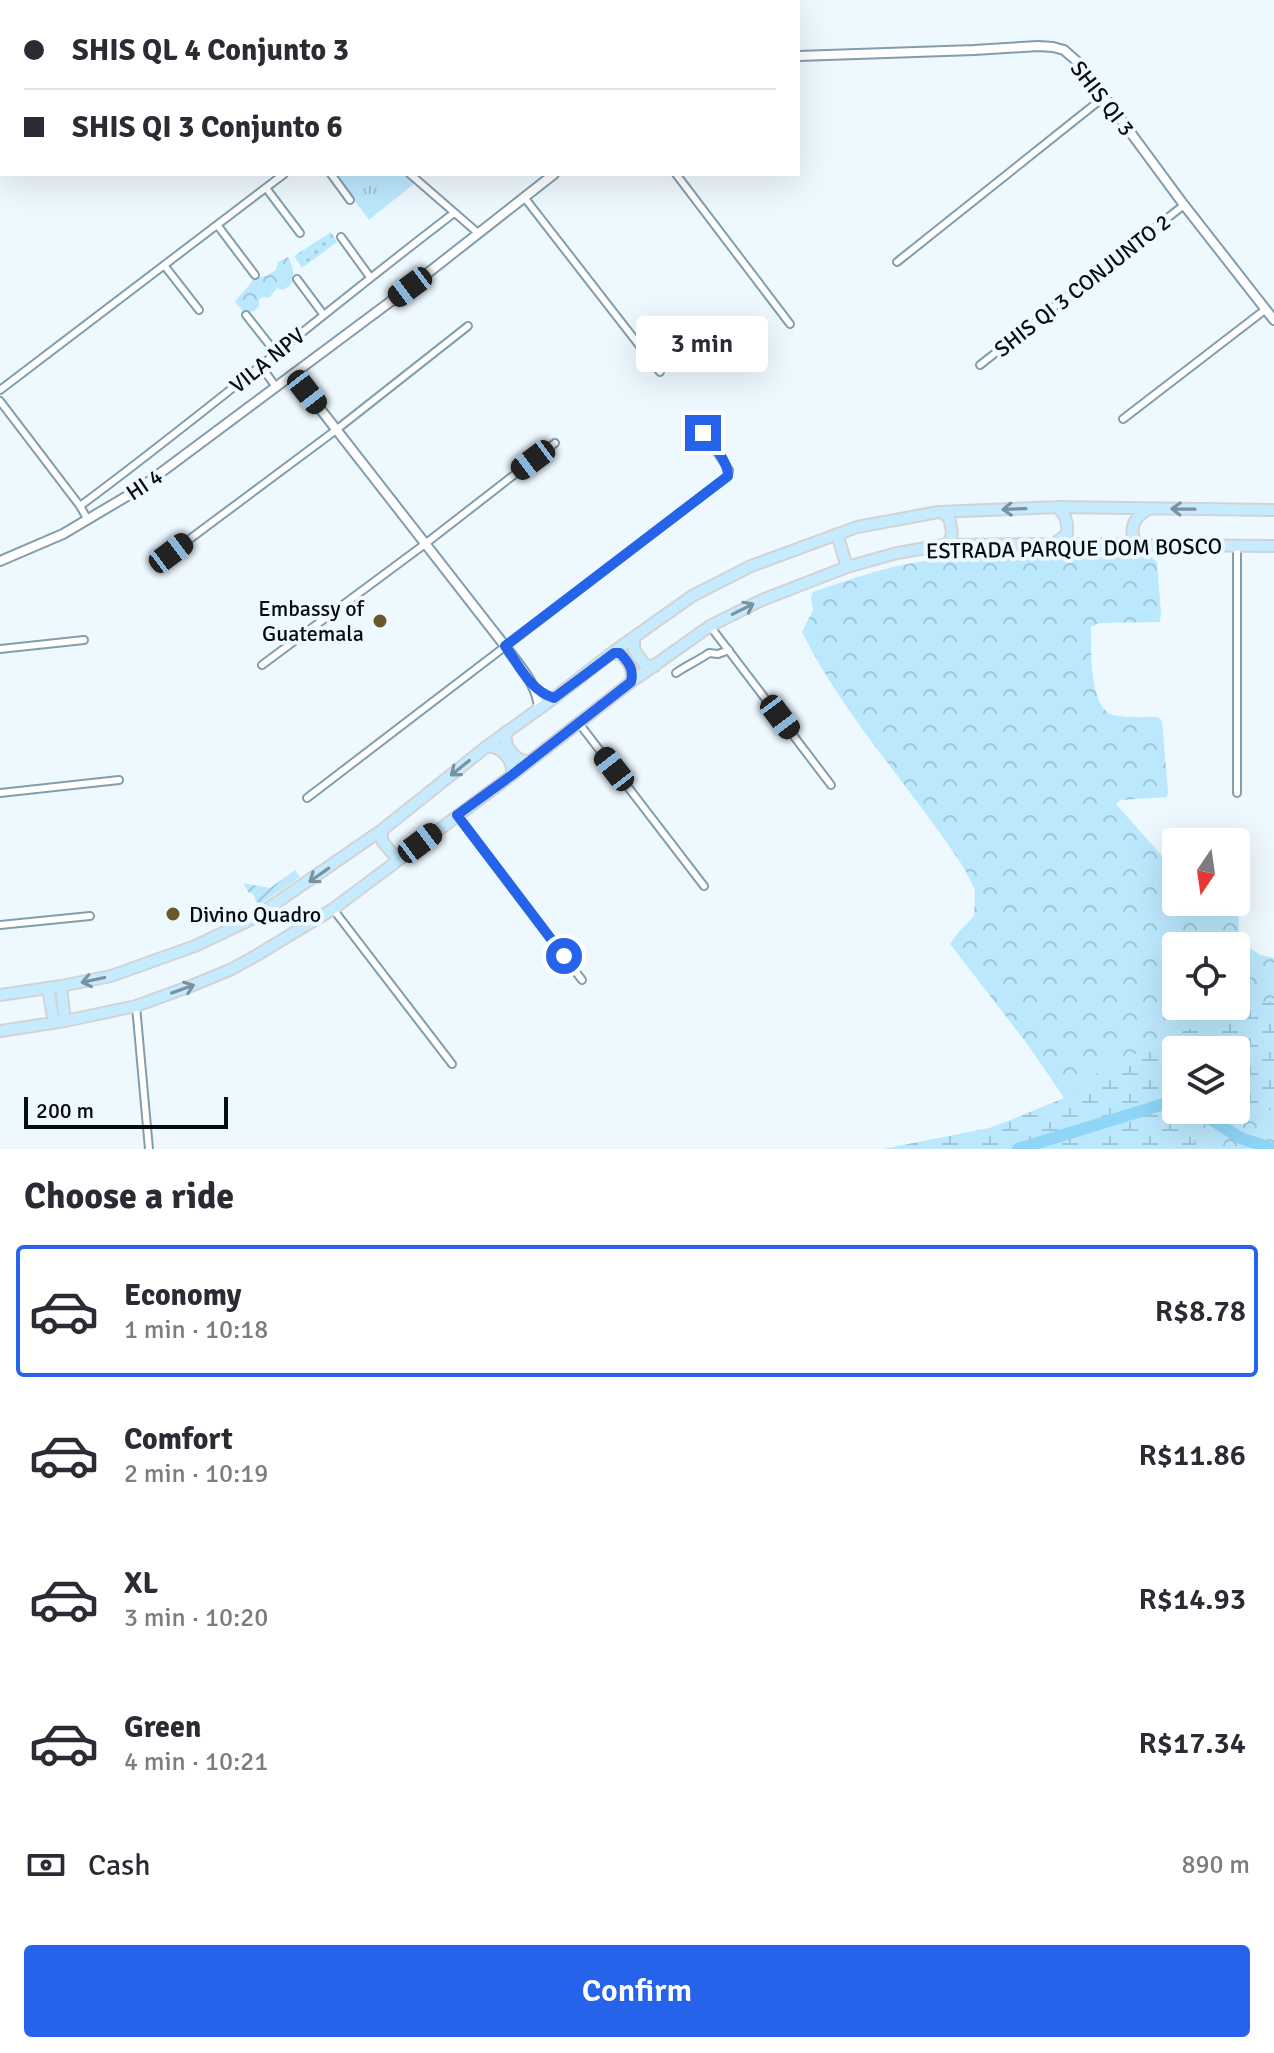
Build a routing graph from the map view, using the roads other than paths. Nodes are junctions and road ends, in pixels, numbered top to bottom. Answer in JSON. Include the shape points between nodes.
{"nodes":[{"id":1,"x":800,"y":56,"type":"edge"},
{"id":2,"x":1104,"y":97,"type":"junction"},
{"id":3,"x":281,"y":176,"type":"edge"},
{"id":4,"x":332,"y":176,"type":"edge"},
{"id":5,"x":412,"y":176,"type":"edge"},
{"id":6,"x":551,"y":176,"type":"edge"},
{"id":7,"x":678,"y":176,"type":"edge"},
{"id":8,"x":266,"y":188,"type":"junction"},
{"id":9,"x":524,"y":197,"type":"junction"},
{"id":10,"x":350,"y":200,"type":"dead end"},
{"id":11,"x":1184,"y":205,"type":"junction"},
{"id":12,"x":454,"y":213,"type":"junction"},
{"id":13,"x":218,"y":226,"type":"junction"},
{"id":14,"x":300,"y":233,"type":"dead end"},
{"id":15,"x":478,"y":233,"type":"junction"},
{"id":16,"x":341,"y":237,"type":"dead end"},
{"id":17,"x":897,"y":262,"type":"dead end"},
{"id":18,"x":164,"y":265,"type":"junction"},
{"id":19,"x":255,"y":275,"type":"dead end"},
{"id":20,"x":370,"y":277,"type":"junction"},
{"id":21,"x":297,"y":279,"type":"dead end"},
{"id":22,"x":1266,"y":309,"type":"junction"},
{"id":23,"x":199,"y":310,"type":"dead end"},
{"id":24,"x":323,"y":314,"type":"junction"},
{"id":25,"x":246,"y":315,"type":"dead end"},
{"id":26,"x":1274,"y":320,"type":"edge"},
{"id":27,"x":790,"y":324,"type":"dead end"},
{"id":28,"x":468,"y":326,"type":"dead end"},
{"id":29,"x":276,"y":353,"type":"junction"},
{"id":30,"x":980,"y":365,"type":"dead end"},
{"id":31,"x":261,"y":366,"type":"junction"},
{"id":32,"x":660,"y":372,"type":"dead end"},
{"id":33,"x":293,"y":374,"type":"junction"},
{"id":34,"x":276,"y":387,"type":"junction"},
{"id":35,"x":0,"y":390,"type":"edge"},
{"id":36,"x":0,"y":401,"type":"edge"},
{"id":37,"x":1123,"y":419,"type":"dead end"},
{"id":38,"x":336,"y":430,"type":"junction"},
{"id":39,"x":555,"y":443,"type":"dead end"},
{"id":40,"x":686,"y":444,"type":"dead end"},
{"id":41,"x":80,"y":506,"type":"junction"},
{"id":42,"x":1057,"y":507,"type":"junction"},
{"id":43,"x":1081,"y":508,"type":"junction"},
{"id":44,"x":1148,"y":509,"type":"junction"},
{"id":45,"x":1274,"y":510,"type":"edge"},
{"id":46,"x":938,"y":512,"type":"junction"},
{"id":47,"x":88,"y":521,"type":"junction"},
{"id":48,"x":837,"y":534,"type":"junction"},
{"id":49,"x":425,"y":544,"type":"junction"},
{"id":50,"x":1054,"y":544,"type":"junction"},
{"id":51,"x":1080,"y":544,"type":"junction"},
{"id":52,"x":1137,"y":544,"type":"junction"},
{"id":53,"x":944,"y":545,"type":"junction"},
{"id":54,"x":1237,"y":546,"type":"junction"},
{"id":55,"x":1274,"y":546,"type":"edge"},
{"id":56,"x":171,"y":553,"type":"dead end"},
{"id":57,"x":0,"y":561,"type":"edge"},
{"id":58,"x":847,"y":567,"type":"junction"},
{"id":59,"x":710,"y":626,"type":"junction"},
{"id":60,"x":634,"y":637,"type":"junction"},
{"id":61,"x":84,"y":640,"type":"dead end"},
{"id":62,"x":505,"y":646,"type":"junction"},
{"id":63,"x":0,"y":649,"type":"edge"},
{"id":64,"x":729,"y":650,"type":"junction"},
{"id":65,"x":609,"y":655,"type":"junction"},
{"id":66,"x":262,"y":665,"type":"dead end"},
{"id":67,"x":655,"y":666,"type":"junction"},
{"id":68,"x":676,"y":673,"type":"dead end"},
{"id":69,"x":631,"y":682,"type":"junction"},
{"id":70,"x":534,"y":688,"type":"junction"},
{"id":71,"x":554,"y":698,"type":"junction"},
{"id":72,"x":539,"y":709,"type":"junction"},
{"id":73,"x":578,"y":722,"type":"junction"},
{"id":74,"x":506,"y":732,"type":"junction"},
{"id":75,"x":486,"y":747,"type":"junction"},
{"id":76,"x":528,"y":762,"type":"junction"},
{"id":77,"x":512,"y":775,"type":"junction"},
{"id":78,"x":119,"y":780,"type":"dead end"},
{"id":79,"x":831,"y":785,"type":"dead end"},
{"id":80,"x":0,"y":793,"type":"edge"},
{"id":81,"x":1237,"y":793,"type":"dead end"},
{"id":82,"x":307,"y":798,"type":"dead end"},
{"id":83,"x":457,"y":815,"type":"junction"},
{"id":84,"x":382,"y":830,"type":"junction"},
{"id":85,"x":369,"y":840,"type":"junction"},
{"id":86,"x":402,"y":857,"type":"junction"},
{"id":87,"x":389,"y":867,"type":"junction"},
{"id":88,"x":704,"y":886,"type":"dead end"},
{"id":89,"x":333,"y":909,"type":"junction"},
{"id":90,"x":90,"y":916,"type":"dead end"},
{"id":91,"x":0,"y":925,"type":"edge"},
{"id":92,"x":582,"y":980,"type":"dead end"},
{"id":93,"x":61,"y":986,"type":"junction"},
{"id":94,"x":48,"y":988,"type":"junction"},
{"id":95,"x":0,"y":995,"type":"edge"},
{"id":96,"x":136,"y":1006,"type":"junction"},
{"id":97,"x":59,"y":1022,"type":"junction"},
{"id":98,"x":0,"y":1031,"type":"edge"},
{"id":99,"x":452,"y":1064,"type":"dead end"},
{"id":100,"x":149,"y":1149,"type":"edge"}],
"edges":[{"from":1,"to":2,"type":"street","name":"SHIS QI 3","via":[[1053,47],[1073,57]]},
{"from":2,"to":11,"type":"street","name":"SHIS QI 3"},
{"from":2,"to":17,"type":"street"},
{"from":3,"to":8,"type":"street"},
{"from":4,"to":10,"type":"street"},
{"from":5,"to":12,"type":"street"},
{"from":6,"to":9,"type":"street"},
{"from":7,"to":27,"type":"street"},
{"from":8,"to":13,"type":"street"},
{"from":8,"to":14,"type":"street"},
{"from":9,"to":15,"type":"street"},
{"from":9,"to":32,"type":"street"},
{"from":11,"to":22,"type":"street","name":"SHIS QI 3"},
{"from":11,"to":30,"type":"street","name":"SHIS QI 3 CONJUNTO 2"},
{"from":12,"to":15,"type":"street"},
{"from":12,"to":20,"type":"street","name":"VILA NPV"},
{"from":13,"to":18,"type":"street"},
{"from":13,"to":19,"type":"street"},
{"from":15,"to":33,"type":"street"},
{"from":16,"to":20,"type":"street"},
{"from":18,"to":23,"type":"street"},
{"from":18,"to":35,"type":"street"},
{"from":20,"to":24,"type":"street","name":"VILA NPV"},
{"from":21,"to":24,"type":"street"},
{"from":22,"to":26,"type":"street","name":"SHIS QI 3"},
{"from":22,"to":37,"type":"street"},
{"from":24,"to":29,"type":"street","name":"VILA NPV"},
{"from":25,"to":29,"type":"street"},
{"from":28,"to":38,"type":"street"},
{"from":29,"to":31,"type":"street","name":"VILA NPV"},
{"from":31,"to":34,"type":"street"},
{"from":31,"to":41,"type":"street","name":"VILA NPV"},
{"from":33,"to":34,"type":"street"},
{"from":33,"to":38,"type":"street"},
{"from":34,"to":47,"type":"street","name":"HI 4"},
{"from":36,"to":41,"type":"street"},
{"from":38,"to":49,"type":"street"},
{"from":38,"to":56,"type":"street"},
{"from":39,"to":49,"type":"street"},
{"from":40,"to":62,"type":"street","via":[[698,433],[705,434],[728,476]]},
{"from":41,"to":47,"type":"street"},
{"from":42,"to":43,"type":"main road","name":"ESTRADA PARQUE DOM BOSCO"},
{"from":42,"to":46,"type":"main road","name":"ESTRADA PARQUE DOM BOSCO","one_way":true},
{"from":42,"to":50,"type":"main road","via":[[1068,524],[1067,534]]},
{"from":43,"to":44,"type":"main road","name":"ESTRADA PARQUE DOM BOSCO"},
{"from":43,"to":51,"type":"main road","via":[[1071,525]]},
{"from":45,"to":44,"type":"main road","name":"ESTRADA PARQUE DOM BOSCO","one_way":true},
{"from":44,"to":52,"type":"main road","via":[[1132,527]]},
{"from":46,"to":48,"type":"main road","name":"ESTRADA PARQUE DOM BOSCO"},
{"from":46,"to":53,"type":"main road","via":[[949,517],[951,540]]},
{"from":47,"to":57,"type":"street","name":"HI 4"},
{"from":48,"to":58,"type":"main road"},
{"from":48,"to":60,"type":"main road","name":"ESTRADA PARQUE DOM BOSCO","via":[[739,572],[692,596]]},
{"from":49,"to":62,"type":"street"},
{"from":49,"to":66,"type":"street"},
{"from":50,"to":51,"type":"main road","name":"ESTRADA PARQUE DOM BOSCO"},
{"from":50,"to":53,"type":"main road","name":"ESTRADA PARQUE DOM BOSCO"},
{"from":51,"to":52,"type":"main road","name":"ESTRADA PARQUE DOM BOSCO"},
{"from":52,"to":54,"type":"main road","name":"ESTRADA PARQUE DOM BOSCO"},
{"from":53,"to":58,"type":"main road","name":"ESTRADA PARQUE DOM BOSCO"},
{"from":54,"to":55,"type":"main road","name":"ESTRADA PARQUE DOM BOSCO"},
{"from":54,"to":81,"type":"street"},
{"from":59,"to":58,"type":"main road","name":"ESTRADA PARQUE DOM BOSCO","one_way":true},
{"from":59,"to":64,"type":"street"},
{"from":59,"to":67,"type":"main road","name":"ESTRADA PARQUE DOM BOSCO"},
{"from":60,"to":65,"type":"main road","name":"ESTRADA PARQUE DOM BOSCO"},
{"from":60,"to":67,"type":"main road","via":[[634,650],[645,665]]},
{"from":61,"to":63,"type":"street"},
{"from":62,"to":70,"type":"street"},
{"from":62,"to":82,"type":"street"},
{"from":64,"to":68,"type":"street","via":[[709,653]]},
{"from":64,"to":79,"type":"street"},
{"from":65,"to":69,"type":"main road","via":[[620,653],[631,666]]},
{"from":65,"to":71,"type":"main road","name":"ESTRADA PARQUE DOM BOSCO"},
{"from":67,"to":69,"type":"main road","name":"ESTRADA PARQUE DOM BOSCO"},
{"from":69,"to":73,"type":"main road","name":"ESTRADA PARQUE DOM BOSCO"},
{"from":70,"to":71,"type":"street"},
{"from":70,"to":72,"type":"street"},
{"from":71,"to":72,"type":"main road","name":"ESTRADA PARQUE DOM BOSCO"},
{"from":72,"to":74,"type":"main road","name":"ESTRADA PARQUE DOM BOSCO"},
{"from":73,"to":76,"type":"main road","name":"ESTRADA PARQUE DOM BOSCO"},
{"from":73,"to":88,"type":"street"},
{"from":74,"to":75,"type":"main road","name":"ESTRADA PARQUE DOM BOSCO"},
{"from":74,"to":76,"type":"main road","via":[[516,758]]},
{"from":75,"to":77,"type":"main road","via":[[499,748],[512,765]]},
{"from":75,"to":84,"type":"main road","name":"ESTRADA PARQUE DOM BOSCO","one_way":true},
{"from":76,"to":77,"type":"main road","name":"ESTRADA PARQUE DOM BOSCO"},
{"from":77,"to":83,"type":"main road","name":"ESTRADA PARQUE DOM BOSCO"},
{"from":78,"to":80,"type":"street"},
{"from":83,"to":86,"type":"main road","name":"ESTRADA PARQUE DOM BOSCO"},
{"from":83,"to":92,"type":"street"},
{"from":84,"to":85,"type":"main road","name":"ESTRADA PARQUE DOM BOSCO"},
{"from":84,"to":86,"type":"main road","via":[[382,841]]},
{"from":85,"to":87,"type":"main road"},
{"from":85,"to":93,"type":"main road","name":"ESTRADA PARQUE DOM BOSCO","one_way":true,"via":[[228,931],[147,964]]},
{"from":86,"to":87,"type":"main road","name":"ESTRADA PARQUE DOM BOSCO"},
{"from":87,"to":89,"type":"main road","name":"ESTRADA PARQUE DOM BOSCO"},
{"from":96,"to":89,"type":"main road","name":"ESTRADA PARQUE DOM BOSCO","one_way":true,"via":[[232,969]]},
{"from":89,"to":99,"type":"street"},
{"from":90,"to":91,"type":"street"},
{"from":93,"to":94,"type":"main road","name":"ESTRADA PARQUE DOM BOSCO"},
{"from":93,"to":97,"type":"main road"},
{"from":94,"to":95,"type":"main road","name":"ESTRADA PARQUE DOM BOSCO"},
{"from":94,"to":97,"type":"main road"},
{"from":96,"to":97,"type":"main road","name":"ESTRADA PARQUE DOM BOSCO"},
{"from":96,"to":100,"type":"street"},
{"from":97,"to":98,"type":"main road","name":"ESTRADA PARQUE DOM BOSCO"}]}
